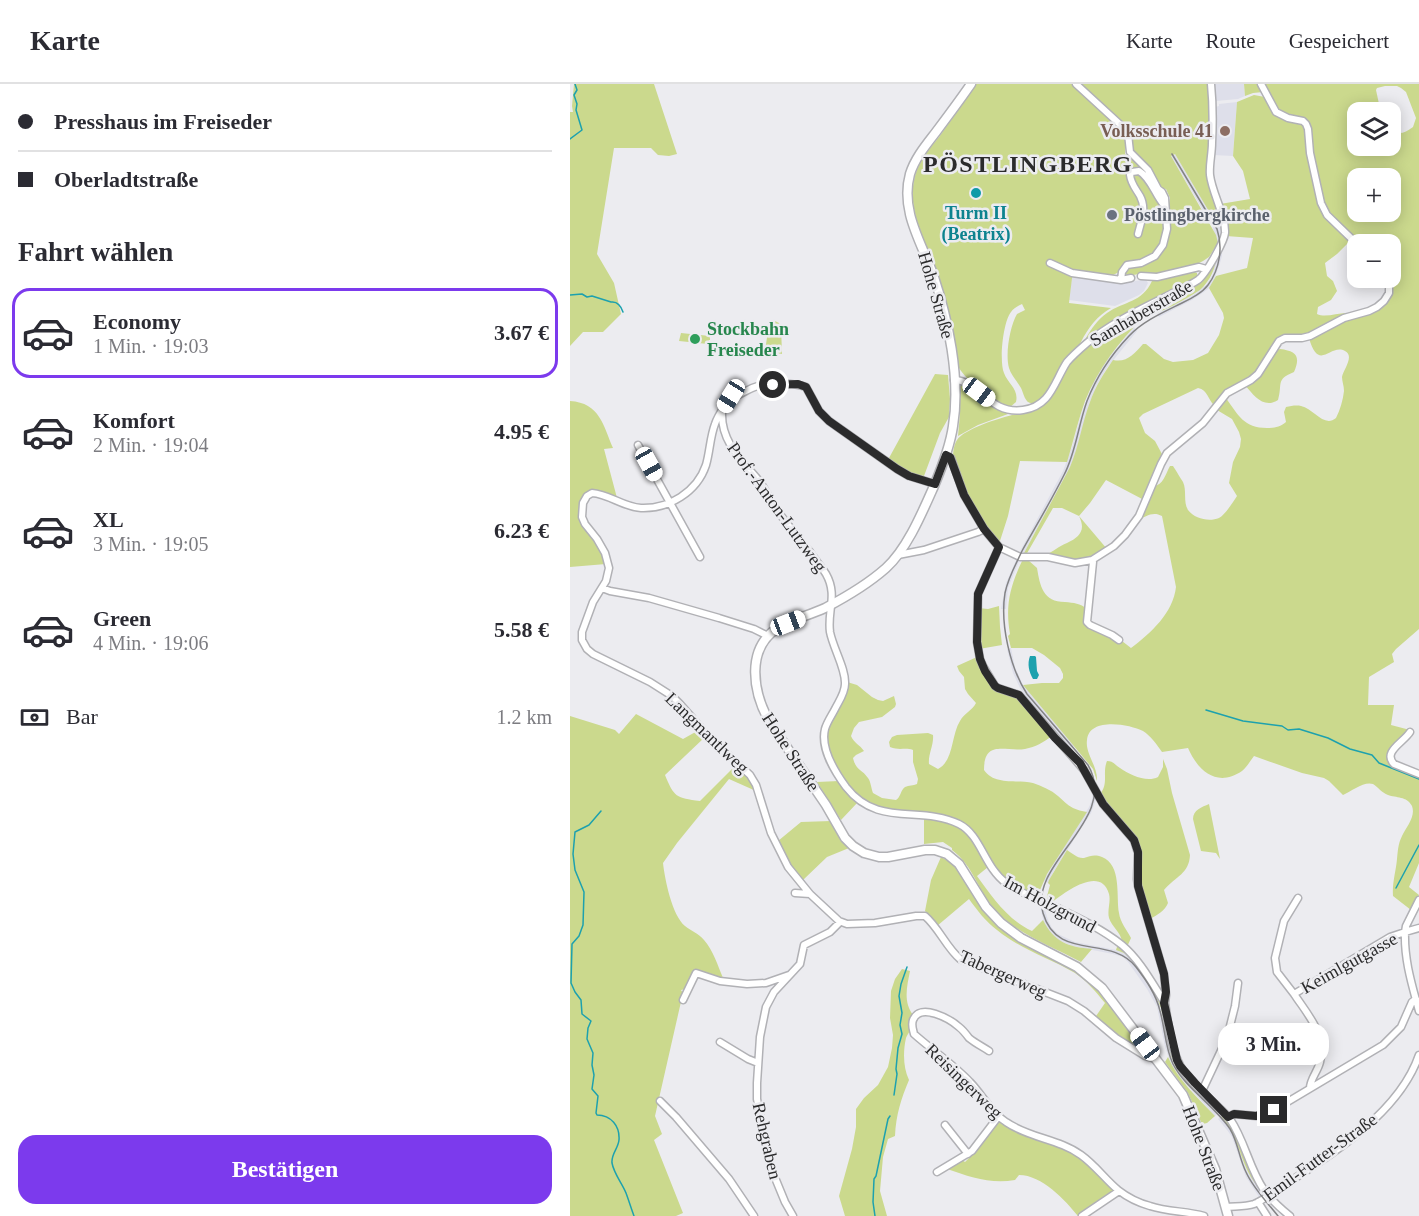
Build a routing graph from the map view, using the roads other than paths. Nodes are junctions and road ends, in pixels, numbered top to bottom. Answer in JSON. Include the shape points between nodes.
{"nodes":[{"id":1,"x":971,"y":84,"type":"edge"},
{"id":2,"x":1077,"y":84,"type":"edge"},
{"id":3,"x":1211,"y":84,"type":"edge"},
{"id":4,"x":1262,"y":84,"type":"edge"},
{"id":5,"x":1164,"y":206,"type":"junction"},
{"id":6,"x":1138,"y":234,"type":"dead end"},
{"id":7,"x":1347,"y":234,"type":"edge"},
{"id":8,"x":1050,"y":263,"type":"dead end"},
{"id":9,"x":1206,"y":270,"type":"junction"},
{"id":10,"x":1141,"y":276,"type":"dead end"},
{"id":11,"x":1131,"y":278,"type":"dead end"},
{"id":12,"x":1121,"y":280,"type":"junction"},
{"id":13,"x":1389,"y":288,"type":"edge"},
{"id":14,"x":954,"y":380,"type":"junction"},
{"id":15,"x":722,"y":411,"type":"junction"},
{"id":16,"x":714,"y":428,"type":"junction"},
{"id":17,"x":723,"y":429,"type":"junction"},
{"id":18,"x":638,"y":445,"type":"dead end"},
{"id":19,"x":946,"y":455,"type":"junction"},
{"id":20,"x":935,"y":484,"type":"junction"},
{"id":21,"x":670,"y":503,"type":"junction"},
{"id":22,"x":984,"y":529,"type":"junction"},
{"id":23,"x":999,"y":547,"type":"junction"},
{"id":24,"x":898,"y":555,"type":"junction"},
{"id":25,"x":700,"y":556,"type":"dead end"},
{"id":26,"x":1092,"y":560,"type":"junction"},
{"id":27,"x":602,"y":588,"type":"junction"},
{"id":28,"x":832,"y":604,"type":"junction"},
{"id":29,"x":768,"y":636,"type":"junction"},
{"id":30,"x":1119,"y":640,"type":"dead end"},
{"id":31,"x":1410,"y":732,"type":"dead end"},
{"id":32,"x":1419,"y":774,"type":"edge"},
{"id":33,"x":795,"y":893,"type":"dead end"},
{"id":34,"x":810,"y":894,"type":"junction"},
{"id":35,"x":1298,"y":898,"type":"dead end"},
{"id":36,"x":1419,"y":900,"type":"edge"},
{"id":37,"x":840,"y":922,"type":"junction"},
{"id":38,"x":1419,"y":928,"type":"edge"},
{"id":39,"x":1405,"y":932,"type":"junction"},
{"id":40,"x":791,"y":974,"type":"junction"},
{"id":41,"x":1238,"y":983,"type":"dead end"},
{"id":42,"x":1293,"y":994,"type":"junction"},
{"id":43,"x":1416,"y":999,"type":"junction"},
{"id":44,"x":683,"y":1000,"type":"dead end"},
{"id":45,"x":1164,"y":1003,"type":"junction"},
{"id":46,"x":1419,"y":1011,"type":"edge"},
{"id":47,"x":720,"y":1042,"type":"dead end"},
{"id":48,"x":989,"y":1051,"type":"dead end"},
{"id":49,"x":1419,"y":1055,"type":"edge"},
{"id":50,"x":1154,"y":1056,"type":"junction"},
{"id":51,"x":758,"y":1063,"type":"junction"},
{"id":52,"x":1310,"y":1088,"type":"junction"},
{"id":53,"x":1202,"y":1091,"type":"junction"},
{"id":54,"x":660,"y":1101,"type":"dead end"},
{"id":55,"x":998,"y":1117,"type":"junction"},
{"id":56,"x":1228,"y":1117,"type":"junction"},
{"id":57,"x":945,"y":1125,"type":"dead end"},
{"id":58,"x":968,"y":1154,"type":"junction"},
{"id":59,"x":937,"y":1172,"type":"dead end"},
{"id":60,"x":1119,"y":1191,"type":"junction"},
{"id":61,"x":1268,"y":1195,"type":"junction"},
{"id":62,"x":1258,"y":1202,"type":"junction"},
{"id":63,"x":1227,"y":1212,"type":"edge"},
{"id":64,"x":754,"y":1216,"type":"edge"},
{"id":65,"x":793,"y":1216,"type":"edge"},
{"id":66,"x":1082,"y":1216,"type":"edge"},
{"id":67,"x":1204,"y":1216,"type":"edge"},
{"id":68,"x":1267,"y":1216,"type":"edge"},
{"id":69,"x":1290,"y":1216,"type":"edge"}],
"edges":[{"from":1,"to":14,"type":"main road","name":"Hohe Straße","via":[[917,158],[907,189],[909,214],[942,304]]},
{"from":2,"to":5,"type":"street","via":[[1125,129],[1130,152],[1162,192]]},
{"from":3,"to":9,"type":"street","name":"Samhaberstraße","via":[[1210,174],[1225,233]]},
{"from":4,"to":7,"type":"street","via":[[1276,112],[1307,126],[1320,203]]},
{"from":5,"to":6,"type":"street","via":[[1145,175],[1132,172],[1131,182],[1144,207]]},
{"from":5,"to":12,"type":"street","via":[[1167,229],[1163,245],[1149,260],[1127,265]]},
{"from":8,"to":12,"type":"street","via":[[1072,273]]},
{"from":9,"to":10,"type":"street","via":[[1199,267],[1157,277]]},
{"from":9,"to":14,"type":"street","name":"Samhaberstraße","via":[[1198,280],[1126,317],[1086,343],[1067,362],[1044,400],[1033,408],[1000,407],[966,382]]},
{"from":11,"to":12,"type":"street"},
{"from":13,"to":26,"type":"street","via":[[1386,300],[1375,309],[1344,318],[1319,333],[1279,341],[1258,374],[1227,393],[1203,423],[1167,453],[1139,516],[1114,546]]},
{"from":14,"to":19,"type":"main road","name":"Hohe Straße","via":[[954,422]]},
{"from":15,"to":16,"type":"street"},
{"from":15,"to":17,"type":"street","name":"Prof.-Anton-Lutzweg"},
{"from":15,"to":20,"type":"street","via":[[731,396],[759,385],[798,384],[806,387],[829,421],[897,469]]},
{"from":16,"to":17,"type":"street"},
{"from":16,"to":21,"type":"street","via":[[699,480]]},
{"from":17,"to":28,"type":"street","name":"Prof.-Anton-Lutzweg","via":[[732,449],[825,572]]},
{"from":18,"to":21,"type":"street"},
{"from":19,"to":20,"type":"main road","name":"Hohe Straße"},
{"from":19,"to":22,"type":"street","via":[[952,460],[964,495]]},
{"from":20,"to":24,"type":"main road","name":"Hohe Straße"},
{"from":21,"to":25,"type":"street"},
{"from":21,"to":27,"type":"street","via":[[640,508],[589,494],[581,514],[609,565]]},
{"from":22,"to":23,"type":"street"},
{"from":22,"to":24,"type":"street"},
{"from":23,"to":26,"type":"street","via":[[1020,557]]},
{"from":23,"to":45,"type":"street","via":[[978,594],[980,659],[995,686],[1019,695],[1080,763],[1103,804],[1134,840],[1138,886],[1164,974]]},
{"from":24,"to":28,"type":"main road","name":"Hohe Straße","via":[[875,577]]},
{"from":26,"to":30,"type":"street","via":[[1087,622]]},
{"from":27,"to":29,"type":"street","via":[[649,598]]},
{"from":27,"to":34,"type":"street","name":"Langmantlweg","via":[[593,602],[582,641],[593,654],[672,696],[750,775],[778,849]]},
{"from":28,"to":29,"type":"main road","name":"Hohe Straße","via":[[781,626]]},
{"from":28,"to":45,"type":"street","name":"Im Holzgrund","via":[[831,633],[845,681],[826,728],[825,742],[831,763],[852,794],[882,811],[937,818],[964,827],[1006,884],[1078,918],[1122,945]]},
{"from":29,"to":50,"type":"main road","name":"Hohe Straße","via":[[756,663],[762,708],[848,841],[864,853],[879,857],[925,850],[951,856],[1001,923],[1077,967],[1099,985]]},
{"from":31,"to":32,"type":"street","via":[[1392,750],[1390,758],[1394,764]]},
{"from":33,"to":34,"type":"street"},
{"from":34,"to":37,"type":"street"},
{"from":35,"to":42,"type":"street","name":"Keimlgutgasse","via":[[1284,921],[1275,958],[1278,972]]},
{"from":36,"to":39,"type":"street","name":"Keimlgutgasse"},
{"from":37,"to":40,"type":"street","name":"Rehgraben","via":[[830,932],[804,945],[800,964]]},
{"from":37,"to":50,"type":"street","name":"Tabergerweg","via":[[875,923],[924,916],[960,959],[1068,1001],[1116,1038],[1145,1056]]},
{"from":38,"to":39,"type":"street"},
{"from":39,"to":42,"type":"street","name":"Keimlgutgasse"},
{"from":39,"to":43,"type":"street","via":[[1406,963]]},
{"from":40,"to":44,"type":"street","via":[[753,984],[720,981],[696,973]]},
{"from":40,"to":51,"type":"street","name":"Rehgraben","via":[[767,1004]]},
{"from":41,"to":53,"type":"street","via":[[1227,1038]]},
{"from":42,"to":52,"type":"street","via":[[1321,1041],[1320,1064]]},
{"from":43,"to":46,"type":"street"},
{"from":43,"to":52,"type":"street","via":[[1401,1027],[1383,1045]]},
{"from":45,"to":53,"type":"street","via":[[1177,1060]]},
{"from":47,"to":51,"type":"street"},
{"from":48,"to":55,"type":"street","name":"Reisingerweg","via":[[958,1026],[935,1014],[923,1012],[914,1019],[914,1034],[968,1080]]},
{"from":49,"to":61,"type":"street","name":"Emil-Futter-Straße","via":[[1399,1091],[1370,1123]]},
{"from":50,"to":63,"type":"main road","name":"Hohe Straße","via":[[1188,1105],[1215,1169]]},
{"from":51,"to":65,"type":"street","name":"Rehgraben","via":[[757,1099],[770,1165]]},
{"from":52,"to":56,"type":"street","via":[[1265,1114]]},
{"from":53,"to":56,"type":"street"},
{"from":54,"to":64,"type":"street","via":[[729,1179]]},
{"from":55,"to":58,"type":"street"},
{"from":55,"to":60,"type":"street","name":"Reisingerweg","via":[[1079,1153]]},
{"from":56,"to":61,"type":"street"},
{"from":57,"to":58,"type":"street"},
{"from":58,"to":59,"type":"street"},
{"from":60,"to":66,"type":"street"},
{"from":60,"to":67,"type":"street","name":"Reisingerweg","via":[[1151,1206]]},
{"from":61,"to":62,"type":"street","name":"Emil-Futter-Straße"},
{"from":61,"to":69,"type":"street"},
{"from":62,"to":63,"type":"street","name":"Emil-Futter-Straße"},
{"from":62,"to":68,"type":"street"}]}
